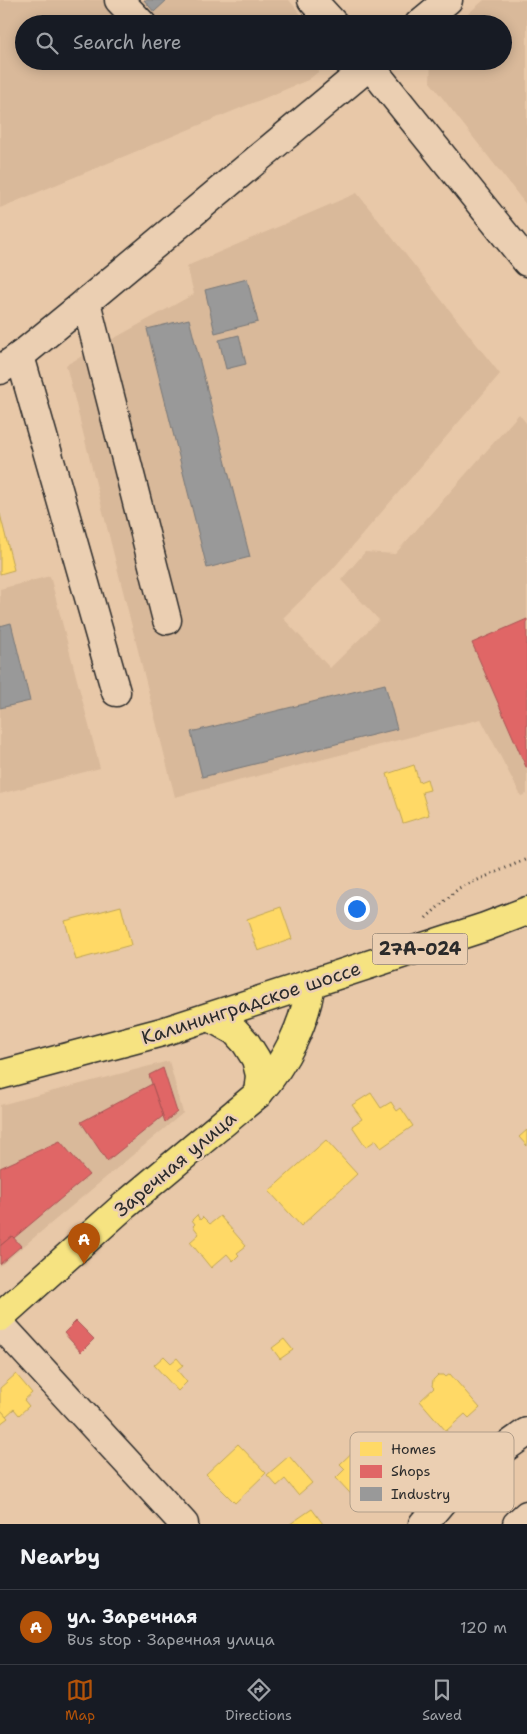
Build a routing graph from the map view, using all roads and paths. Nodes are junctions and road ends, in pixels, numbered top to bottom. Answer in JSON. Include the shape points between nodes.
{"nodes":[{"id":1,"x":119,"y":0,"type":"edge"},
{"id":2,"x":312,"y":0,"type":"edge"},
{"id":3,"x":448,"y":0,"type":"edge"},
{"id":4,"x":133,"y":15,"type":"edge"},
{"id":5,"x":326,"y":15,"type":"edge"},
{"id":6,"x":430,"y":15,"type":"edge"},
{"id":7,"x":362,"y":70,"type":"edge"},
{"id":8,"x":376,"y":70,"type":"edge"},
{"id":9,"x":527,"y":262,"type":"edge"},
{"id":10,"x":86,"y":302,"type":"junction"},
{"id":11,"x":10,"y":363,"type":"edge"},
{"id":12,"x":168,"y":620,"type":"dead end"},
{"id":13,"x":116,"y":692,"type":"dead end"},
{"id":14,"x":527,"y":859,"type":"edge"},
{"id":15,"x":527,"y":910,"type":"edge"},
{"id":16,"x":420,"y":923,"type":"dead end"},
{"id":17,"x":311,"y":984,"type":"junction"},
{"id":18,"x":210,"y":1017,"type":"junction"},
{"id":19,"x":0,"y":1075,"type":"edge"},
{"id":20,"x":258,"y":1094,"type":"junction"},
{"id":21,"x":0,"y":1317,"type":"edge"},
{"id":22,"x":0,"y":1324,"type":"edge"},
{"id":23,"x":527,"y":1432,"type":"edge"},
{"id":24,"x":514,"y":1441,"type":"edge"},
{"id":25,"x":433,"y":1512,"type":"edge"},
{"id":26,"x":527,"y":1515,"type":"edge"},
{"id":27,"x":184,"y":1524,"type":"edge"},
{"id":28,"x":423,"y":1524,"type":"edge"},
{"id":29,"x":517,"y":1524,"type":"edge"}],
"edges":[{"from":1,"to":4,"type":"street"},
{"from":2,"to":5,"type":"street"},
{"from":3,"to":6,"type":"street"},
{"from":7,"to":10,"type":"street"},
{"from":8,"to":9,"type":"street"},
{"from":10,"to":11,"type":"street"},
{"from":10,"to":12,"type":"street"},
{"from":11,"to":13,"type":"street"},
{"from":14,"to":16,"type":"path","via":[[459,888]]},
{"from":15,"to":17,"type":"main road","name":"Калининградское шоссе","number":"27А-024"},
{"from":17,"to":18,"type":"main road","name":"Калининградское шоссе","number":"27А-024"},
{"from":17,"to":20,"type":"main road","name":"Заречная улица","via":[[307,1008],[292,1046]]},
{"from":18,"to":19,"type":"main road","name":"Калининградское шоссе","number":"27А-024"},
{"from":18,"to":20,"type":"main road","via":[[235,1031],[246,1043],[260,1075]]},
{"from":20,"to":21,"type":"main road","name":"Заречная улица","via":[[125,1205]]},
{"from":22,"to":27,"type":"street"},
{"from":23,"to":24,"type":"street"},
{"from":25,"to":28,"type":"street"},
{"from":26,"to":29,"type":"street"}]}
